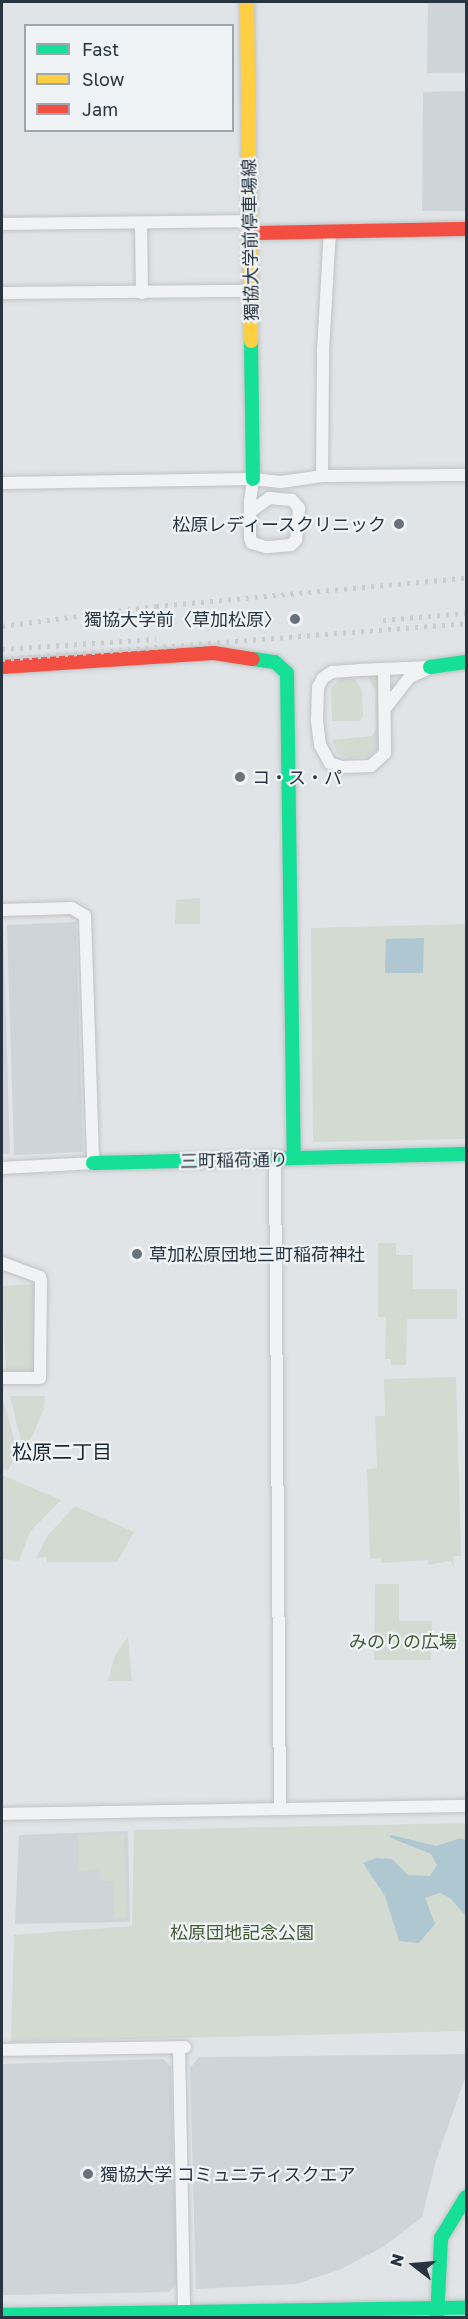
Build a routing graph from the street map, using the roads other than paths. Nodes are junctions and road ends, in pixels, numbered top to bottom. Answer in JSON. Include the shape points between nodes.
{"nodes":[{"id":1,"x":248,"y":2,"type":"edge"},
{"id":2,"x":141,"y":223,"type":"junction"},
{"id":3,"x":2,"y":224,"type":"edge"},
{"id":4,"x":250,"y":227,"type":"junction"},
{"id":5,"x":466,"y":229,"type":"edge"},
{"id":6,"x":330,"y":231,"type":"junction"},
{"id":7,"x":251,"y":291,"type":"junction"},
{"id":8,"x":2,"y":293,"type":"edge"},
{"id":9,"x":142,"y":293,"type":"junction"},
{"id":10,"x":466,"y":475,"type":"edge"},
{"id":11,"x":322,"y":476,"type":"junction"},
{"id":12,"x":253,"y":479,"type":"junction"},
{"id":13,"x":2,"y":483,"type":"edge"},
{"id":14,"x":269,"y":498,"type":"junction"},
{"id":15,"x":250,"y":513,"type":"junction"},
{"id":16,"x":466,"y":662,"type":"edge"},
{"id":17,"x":2,"y":667,"type":"edge"},
{"id":18,"x":430,"y":667,"type":"junction"},
{"id":19,"x":384,"y":669,"type":"junction"},
{"id":20,"x":387,"y":706,"type":"junction"},
{"id":21,"x":2,"y":910,"type":"edge"},
{"id":22,"x":466,"y":1154,"type":"edge"},
{"id":23,"x":294,"y":1158,"type":"junction"},
{"id":24,"x":275,"y":1159,"type":"junction"},
{"id":25,"x":93,"y":1163,"type":"junction"},
{"id":26,"x":2,"y":1168,"type":"edge"},
{"id":27,"x":2,"y":1263,"type":"edge"},
{"id":28,"x":2,"y":1378,"type":"edge"},
{"id":29,"x":466,"y":1806,"type":"edge"},
{"id":30,"x":280,"y":1808,"type":"junction"},
{"id":31,"x":2,"y":1814,"type":"edge"},
{"id":32,"x":2,"y":2050,"type":"edge"},
{"id":33,"x":466,"y":2197,"type":"edge"},
{"id":34,"x":466,"y":2308,"type":"edge"},
{"id":35,"x":184,"y":2312,"type":"junction"},
{"id":36,"x":437,"y":2312,"type":"edge"},
{"id":37,"x":2,"y":2314,"type":"edge"}],
"edges":[{"from":1,"to":4,"type":"street","name":"獨協大学前停車場線"},
{"from":2,"to":3,"type":"street"},
{"from":2,"to":4,"type":"street"},
{"from":2,"to":9,"type":"street"},
{"from":4,"to":6,"type":"street"},
{"from":4,"to":7,"type":"street","name":"獨協大学前停車場線"},
{"from":5,"to":6,"type":"street"},
{"from":6,"to":11,"type":"street","via":[[323,351]]},
{"from":7,"to":9,"type":"street"},
{"from":7,"to":12,"type":"street","name":"獨協大学前停車場線"},
{"from":8,"to":9,"type":"street"},
{"from":10,"to":11,"type":"street"},
{"from":11,"to":12,"type":"street","via":[[281,482]]},
{"from":12,"to":13,"type":"street"},
{"from":12,"to":14,"type":"street"},
{"from":12,"to":15,"type":"street"},
{"from":14,"to":15,"type":"street"},
{"from":14,"to":15,"type":"street","via":[[296,503],[299,534],[291,545],[266,547],[252,543]]},
{"from":16,"to":18,"type":"street"},
{"from":17,"to":23,"type":"street","via":[[214,653],[275,662],[287,673]]},
{"from":18,"to":19,"type":"street"},
{"from":18,"to":20,"type":"street","via":[[410,677]]},
{"from":19,"to":20,"type":"street"},
{"from":19,"to":20,"type":"street","via":[[332,672],[323,678],[318,687],[320,744],[330,763],[341,767],[379,762],[387,742]]},
{"from":21,"to":25,"type":"street","via":[[72,908],[85,916]]},
{"from":22,"to":23,"type":"street","name":"三町稲荷通り"},
{"from":23,"to":24,"type":"street","name":"三町稲荷通り"},
{"from":24,"to":25,"type":"street","name":"三町稲荷通り"},
{"from":24,"to":30,"type":"street"},
{"from":25,"to":26,"type":"street","name":"三町稲荷通り"},
{"from":27,"to":28,"type":"street","via":[[40,1277],[41,1292],[40,1378]]},
{"from":29,"to":30,"type":"street"},
{"from":30,"to":31,"type":"street"},
{"from":32,"to":35,"type":"street","via":[[182,2047]]},
{"from":33,"to":36,"type":"street","via":[[441,2238]]},
{"from":34,"to":36,"type":"street"},
{"from":35,"to":36,"type":"street"},
{"from":35,"to":37,"type":"street"}]}
